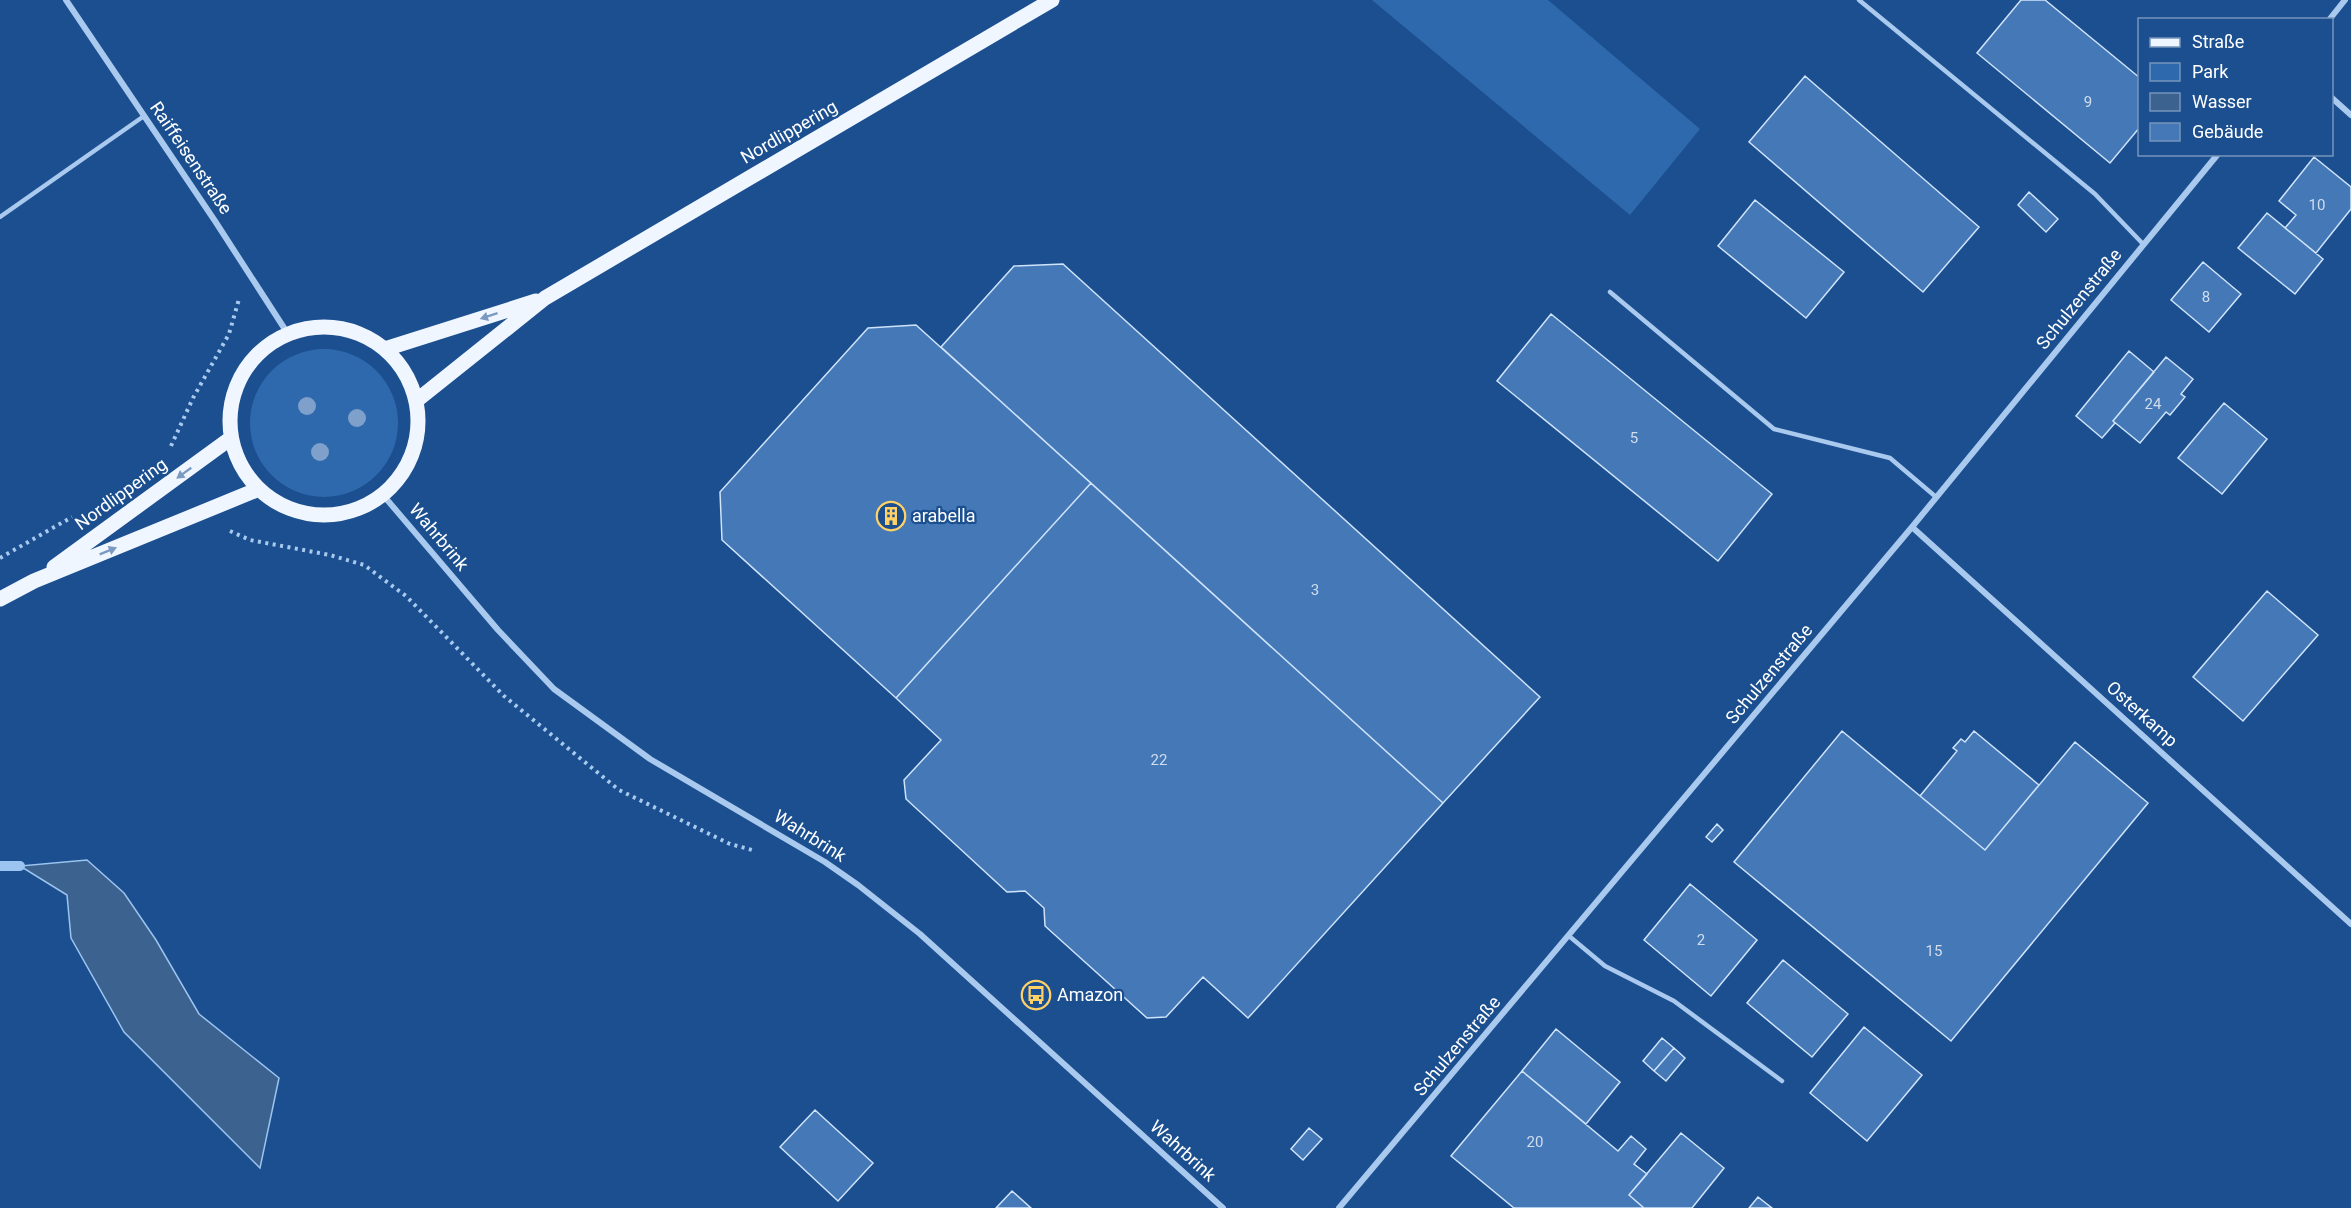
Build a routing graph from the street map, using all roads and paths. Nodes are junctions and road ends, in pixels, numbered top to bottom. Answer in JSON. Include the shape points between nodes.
{"nodes":[{"id":1,"x":66,"y":0,"type":"edge"},
{"id":2,"x":1052,"y":0,"type":"edge"},
{"id":3,"x":1859,"y":0,"type":"edge"},
{"id":4,"x":2345,"y":0,"type":"edge"},
{"id":5,"x":2331,"y":18,"type":"edge"},
{"id":6,"x":2333,"y":100,"type":"edge"},
{"id":7,"x":2351,"y":115,"type":"edge"},
{"id":8,"x":144,"y":116,"type":"junction"},
{"id":9,"x":2216,"y":156,"type":"edge"},
{"id":10,"x":0,"y":217,"type":"edge"},
{"id":11,"x":2144,"y":245,"type":"junction"},
{"id":12,"x":249,"y":273,"type":"junction"},
{"id":13,"x":1610,"y":292,"type":"dead end"},
{"id":14,"x":545,"y":298,"type":"junction"},
{"id":15,"x":288,"y":334,"type":"junction"},
{"id":16,"x":385,"y":349,"type":"junction"},
{"id":17,"x":416,"y":401,"type":"junction"},
{"id":18,"x":231,"y":438,"type":"junction"},
{"id":19,"x":184,"y":472,"type":"junction"},
{"id":20,"x":259,"y":489,"type":"junction"},
{"id":21,"x":383,"y":495,"type":"junction"},
{"id":22,"x":1936,"y":497,"type":"junction"},
{"id":23,"x":206,"y":510,"type":"junction"},
{"id":24,"x":74,"y":516,"type":"dead end"},
{"id":25,"x":1912,"y":527,"type":"junction"},
{"id":26,"x":0,"y":558,"type":"edge"},
{"id":27,"x":34,"y":581,"type":"junction"},
{"id":28,"x":0,"y":599,"type":"edge"},
{"id":29,"x":756,"y":852,"type":"dead end"},
{"id":30,"x":2351,"y":924,"type":"edge"},
{"id":31,"x":1569,"y":936,"type":"junction"},
{"id":32,"x":1782,"y":1081,"type":"dead end"},
{"id":33,"x":1223,"y":1208,"type":"edge"},
{"id":34,"x":1339,"y":1208,"type":"edge"}],
"edges":[{"from":1,"to":8,"type":"street","name":"Raiffeisenstraße"},
{"from":2,"to":14,"type":"main road","name":"Nordlippering"},
{"from":3,"to":11,"type":"lane","via":[[2095,194]]},
{"from":4,"to":5,"type":"street"},
{"from":6,"to":7,"type":"street"},
{"from":8,"to":10,"type":"lane"},
{"from":8,"to":12,"type":"street","name":"Raiffeisenstraße"},
{"from":9,"to":11,"type":"street","name":"Schulzenstraße"},
{"from":11,"to":22,"type":"street","name":"Schulzenstraße"},
{"from":12,"to":15,"type":"street","name":"Raiffeisenstraße"},
{"from":12,"to":19,"type":"path","via":[[229,334],[170,448]]},
{"from":13,"to":22,"type":"lane","via":[[1774,429],[1890,458]]},
{"from":14,"to":16,"type":"main road","name":"Nordlippering","one_way":true},
{"from":14,"to":17,"type":"main road","name":"Nordlippering"},
{"from":15,"to":16,"type":"main road","via":[[325,327],[349,330]]},
{"from":15,"to":18,"type":"main road","via":[[259,353],[244,372],[234,395]]},
{"from":16,"to":17,"type":"main road","via":[[405,374]]},
{"from":17,"to":21,"type":"main road","via":[[417,439],[410,460]]},
{"from":18,"to":19,"type":"main road","name":"Nordlippering"},
{"from":18,"to":20,"type":"main road","via":[[241,466]]},
{"from":19,"to":27,"type":"main road","name":"Nordlippering","one_way":true},
{"from":20,"to":21,"type":"main road","via":[[286,507],[326,516],[366,506]]},
{"from":20,"to":23,"type":"main road","name":"Nordlippering"},
{"from":21,"to":33,"type":"street","name":"Wahrbrink","via":[[554,690],[659,765],[858,885],[920,934]]},
{"from":22,"to":25,"type":"street","name":"Schulzenstraße"},
{"from":27,"to":23,"type":"main road","name":"Nordlippering","one_way":true},
{"from":23,"to":29,"type":"path","via":[[219,526],[249,540],[364,565],[406,596],[504,696],[620,790],[730,844]]},
{"from":24,"to":26,"type":"path"},
{"from":25,"to":30,"type":"street","name":"Osterkamp"},
{"from":25,"to":31,"type":"street","name":"Schulzenstraße"},
{"from":27,"to":28,"type":"main road","name":"Nordlippering"},
{"from":31,"to":32,"type":"lane","via":[[1605,966],[1674,1001]]},
{"from":31,"to":34,"type":"street","name":"Schulzenstraße"}]}
